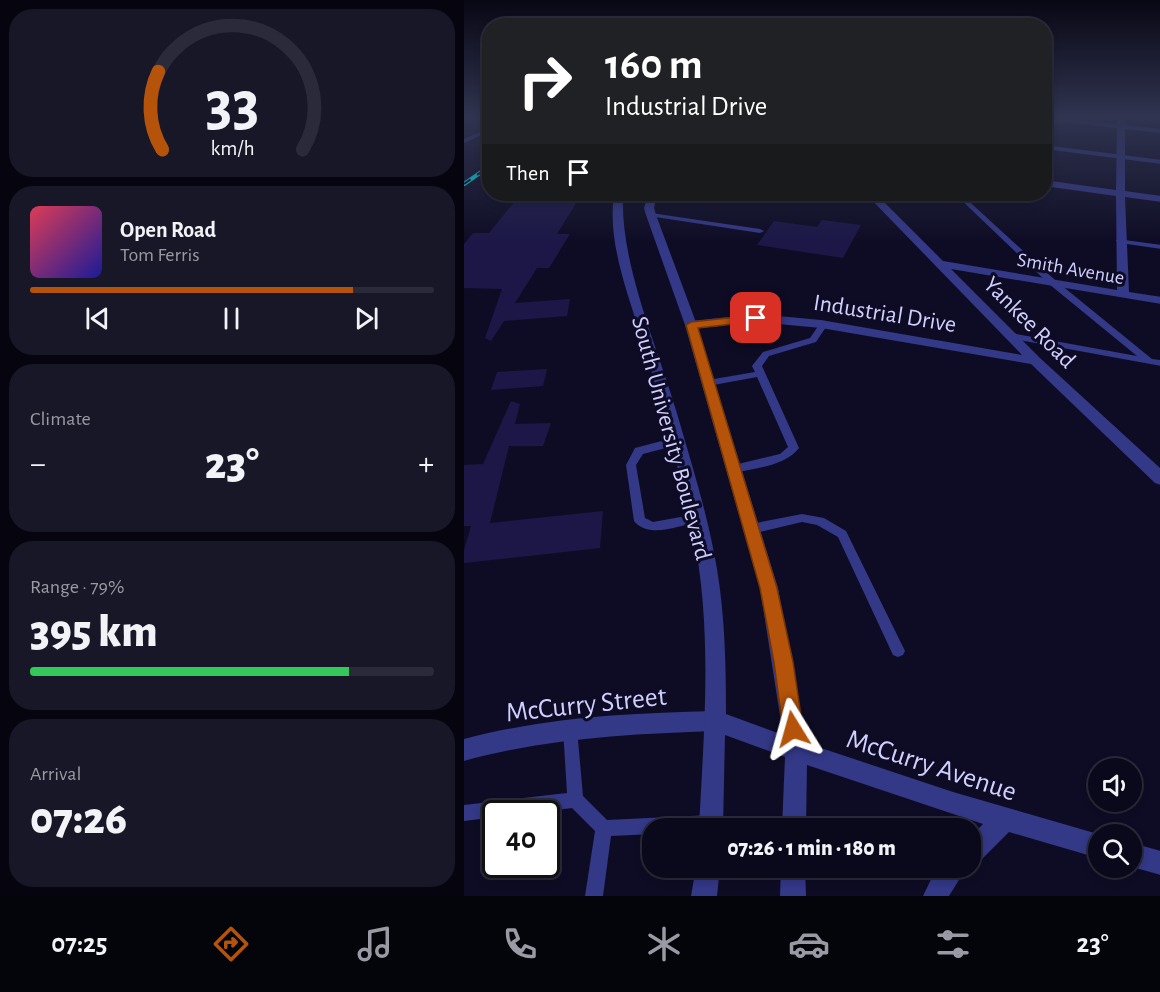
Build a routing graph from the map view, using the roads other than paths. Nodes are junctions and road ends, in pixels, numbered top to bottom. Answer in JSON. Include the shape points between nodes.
{"nodes":[{"id":1,"x":1121,"y":159,"type":"edge"},
{"id":2,"x":1135,"y":159,"type":"edge"},
{"id":3,"x":1160,"y":162,"type":"edge"},
{"id":4,"x":1052,"y":184,"type":"edge"},
{"id":5,"x":1121,"y":194,"type":"junction"},
{"id":6,"x":1160,"y":199,"type":"edge"},
{"id":7,"x":618,"y":201,"type":"edge"},
{"id":8,"x":650,"y":201,"type":"edge"},
{"id":9,"x":878,"y":201,"type":"edge"},
{"id":10,"x":965,"y":201,"type":"edge"},
{"id":11,"x":651,"y":215,"type":"junction"},
{"id":12,"x":760,"y":231,"type":"dead end"},
{"id":13,"x":1120,"y":241,"type":"junction"},
{"id":14,"x":1160,"y":247,"type":"edge"},
{"id":15,"x":940,"y":264,"type":"junction"},
{"id":16,"x":1052,"y":282,"type":"junction"},
{"id":17,"x":1123,"y":295,"type":"junction"},
{"id":18,"x":1160,"y":302,"type":"edge"},
{"id":19,"x":824,"y":324,"type":"junction"},
{"id":20,"x":691,"y":325,"type":"junction"},
{"id":21,"x":1011,"y":336,"type":"junction"},
{"id":22,"x":1035,"y":361,"type":"junction"},
{"id":23,"x":1149,"y":361,"type":"junction"},
{"id":24,"x":1160,"y":363,"type":"edge"},
{"id":25,"x":760,"y":375,"type":"junction"},
{"id":26,"x":708,"y":383,"type":"junction"},
{"id":27,"x":677,"y":441,"type":"junction"},
{"id":28,"x":734,"y":469,"type":"junction"},
{"id":29,"x":1160,"y":479,"type":"edge"},
{"id":30,"x":697,"y":518,"type":"junction"},
{"id":31,"x":751,"y":529,"type":"junction"},
{"id":32,"x":898,"y":651,"type":"dead end"},
{"id":33,"x":715,"y":721,"type":"junction"},
{"id":34,"x":570,"y":729,"type":"junction"},
{"id":35,"x":464,"y":750,"type":"edge"},
{"id":36,"x":796,"y":751,"type":"junction"},
{"id":37,"x":575,"y":800,"type":"junction"},
{"id":38,"x":464,"y":813,"type":"edge"},
{"id":39,"x":711,"y":818,"type":"edge"},
{"id":40,"x":794,"y":818,"type":"edge"},
{"id":41,"x":1005,"y":820,"type":"junction"},
{"id":42,"x":642,"y":827,"type":"edge"},
{"id":43,"x":604,"y":828,"type":"junction"},
{"id":44,"x":981,"y":843,"type":"edge"},
{"id":45,"x":1088,"y":843,"type":"edge"},
{"id":46,"x":1142,"y":858,"type":"edge"},
{"id":47,"x":1160,"y":863,"type":"edge"},
{"id":48,"x":706,"y":878,"type":"edge"},
{"id":49,"x":793,"y":878,"type":"edge"},
{"id":50,"x":945,"y":878,"type":"edge"},
{"id":51,"x":594,"y":896,"type":"edge"},
{"id":52,"x":704,"y":896,"type":"edge"},
{"id":53,"x":793,"y":896,"type":"edge"},
{"id":54,"x":936,"y":896,"type":"edge"}],
"edges":[{"from":1,"to":5,"type":"street"},
{"from":2,"to":3,"type":"lane"},
{"from":4,"to":5,"type":"street"},
{"from":5,"to":6,"type":"street"},
{"from":5,"to":13,"type":"street"},
{"from":7,"to":27,"type":"street","name":"South University Boulevard","via":[[618,228],[629,278]]},
{"from":8,"to":11,"type":"street","name":"South University Boulevard"},
{"from":9,"to":15,"type":"street","name":"Yankee Road"},
{"from":10,"to":16,"type":"lane"},
{"from":11,"to":12,"type":"lane"},
{"from":11,"to":20,"type":"street","name":"South University Boulevard"},
{"from":13,"to":14,"type":"lane"},
{"from":13,"to":17,"type":"street"},
{"from":15,"to":16,"type":"street","name":"Smith Avenue"},
{"from":15,"to":21,"type":"street","name":"Yankee Road"},
{"from":16,"to":17,"type":"street","name":"Smith Avenue"},
{"from":16,"to":23,"type":"lane"},
{"from":17,"to":18,"type":"street","name":"Smith Avenue"},
{"from":19,"to":20,"type":"street","name":"Industrial Drive","via":[[756,318]]},
{"from":19,"to":22,"type":"street","name":"Industrial Drive"},
{"from":19,"to":25,"type":"lane","via":[[809,342],[761,357],[757,366]]},
{"from":20,"to":26,"type":"street","name":"South University Boulevard"},
{"from":21,"to":22,"type":"street","name":"Yankee Road"},
{"from":21,"to":23,"type":"lane"},
{"from":22,"to":29,"type":"street","name":"Yankee Road"},
{"from":23,"to":24,"type":"lane"},
{"from":25,"to":26,"type":"lane"},
{"from":25,"to":28,"type":"lane","via":[[794,448],[783,457]]},
{"from":26,"to":28,"type":"street","name":"South University Boulevard"},
{"from":27,"to":30,"type":"street","name":"South University Boulevard"},
{"from":27,"to":30,"type":"lane","via":[[639,451],[631,465],[640,521],[652,527]]},
{"from":28,"to":31,"type":"street","name":"South University Boulevard"},
{"from":30,"to":33,"type":"street","name":"South University Boulevard","via":[[709,580],[717,672]]},
{"from":31,"to":32,"type":"lane","via":[[803,518],[820,521],[842,534]]},
{"from":31,"to":36,"type":"street","name":"South University Boulevard","via":[[784,662]]},
{"from":33,"to":34,"type":"street","name":"McCurry Street","via":[[603,724]]},
{"from":33,"to":36,"type":"street","name":"McCurry Avenue"},
{"from":33,"to":39,"type":"street","name":"South University Boulevard"},
{"from":34,"to":35,"type":"street","name":"McCurry Street","via":[[500,739]]},
{"from":34,"to":37,"type":"lane"},
{"from":36,"to":40,"type":"street","name":"South University Boulevard"},
{"from":36,"to":41,"type":"street","name":"McCurry Avenue"},
{"from":37,"to":38,"type":"lane"},
{"from":37,"to":43,"type":"lane"},
{"from":41,"to":44,"type":"street"},
{"from":41,"to":45,"type":"street","name":"McCurry Avenue"},
{"from":42,"to":43,"type":"lane"},
{"from":43,"to":51,"type":"lane"},
{"from":46,"to":47,"type":"street"},
{"from":48,"to":52,"type":"street"},
{"from":49,"to":53,"type":"street"},
{"from":50,"to":54,"type":"street"}]}
